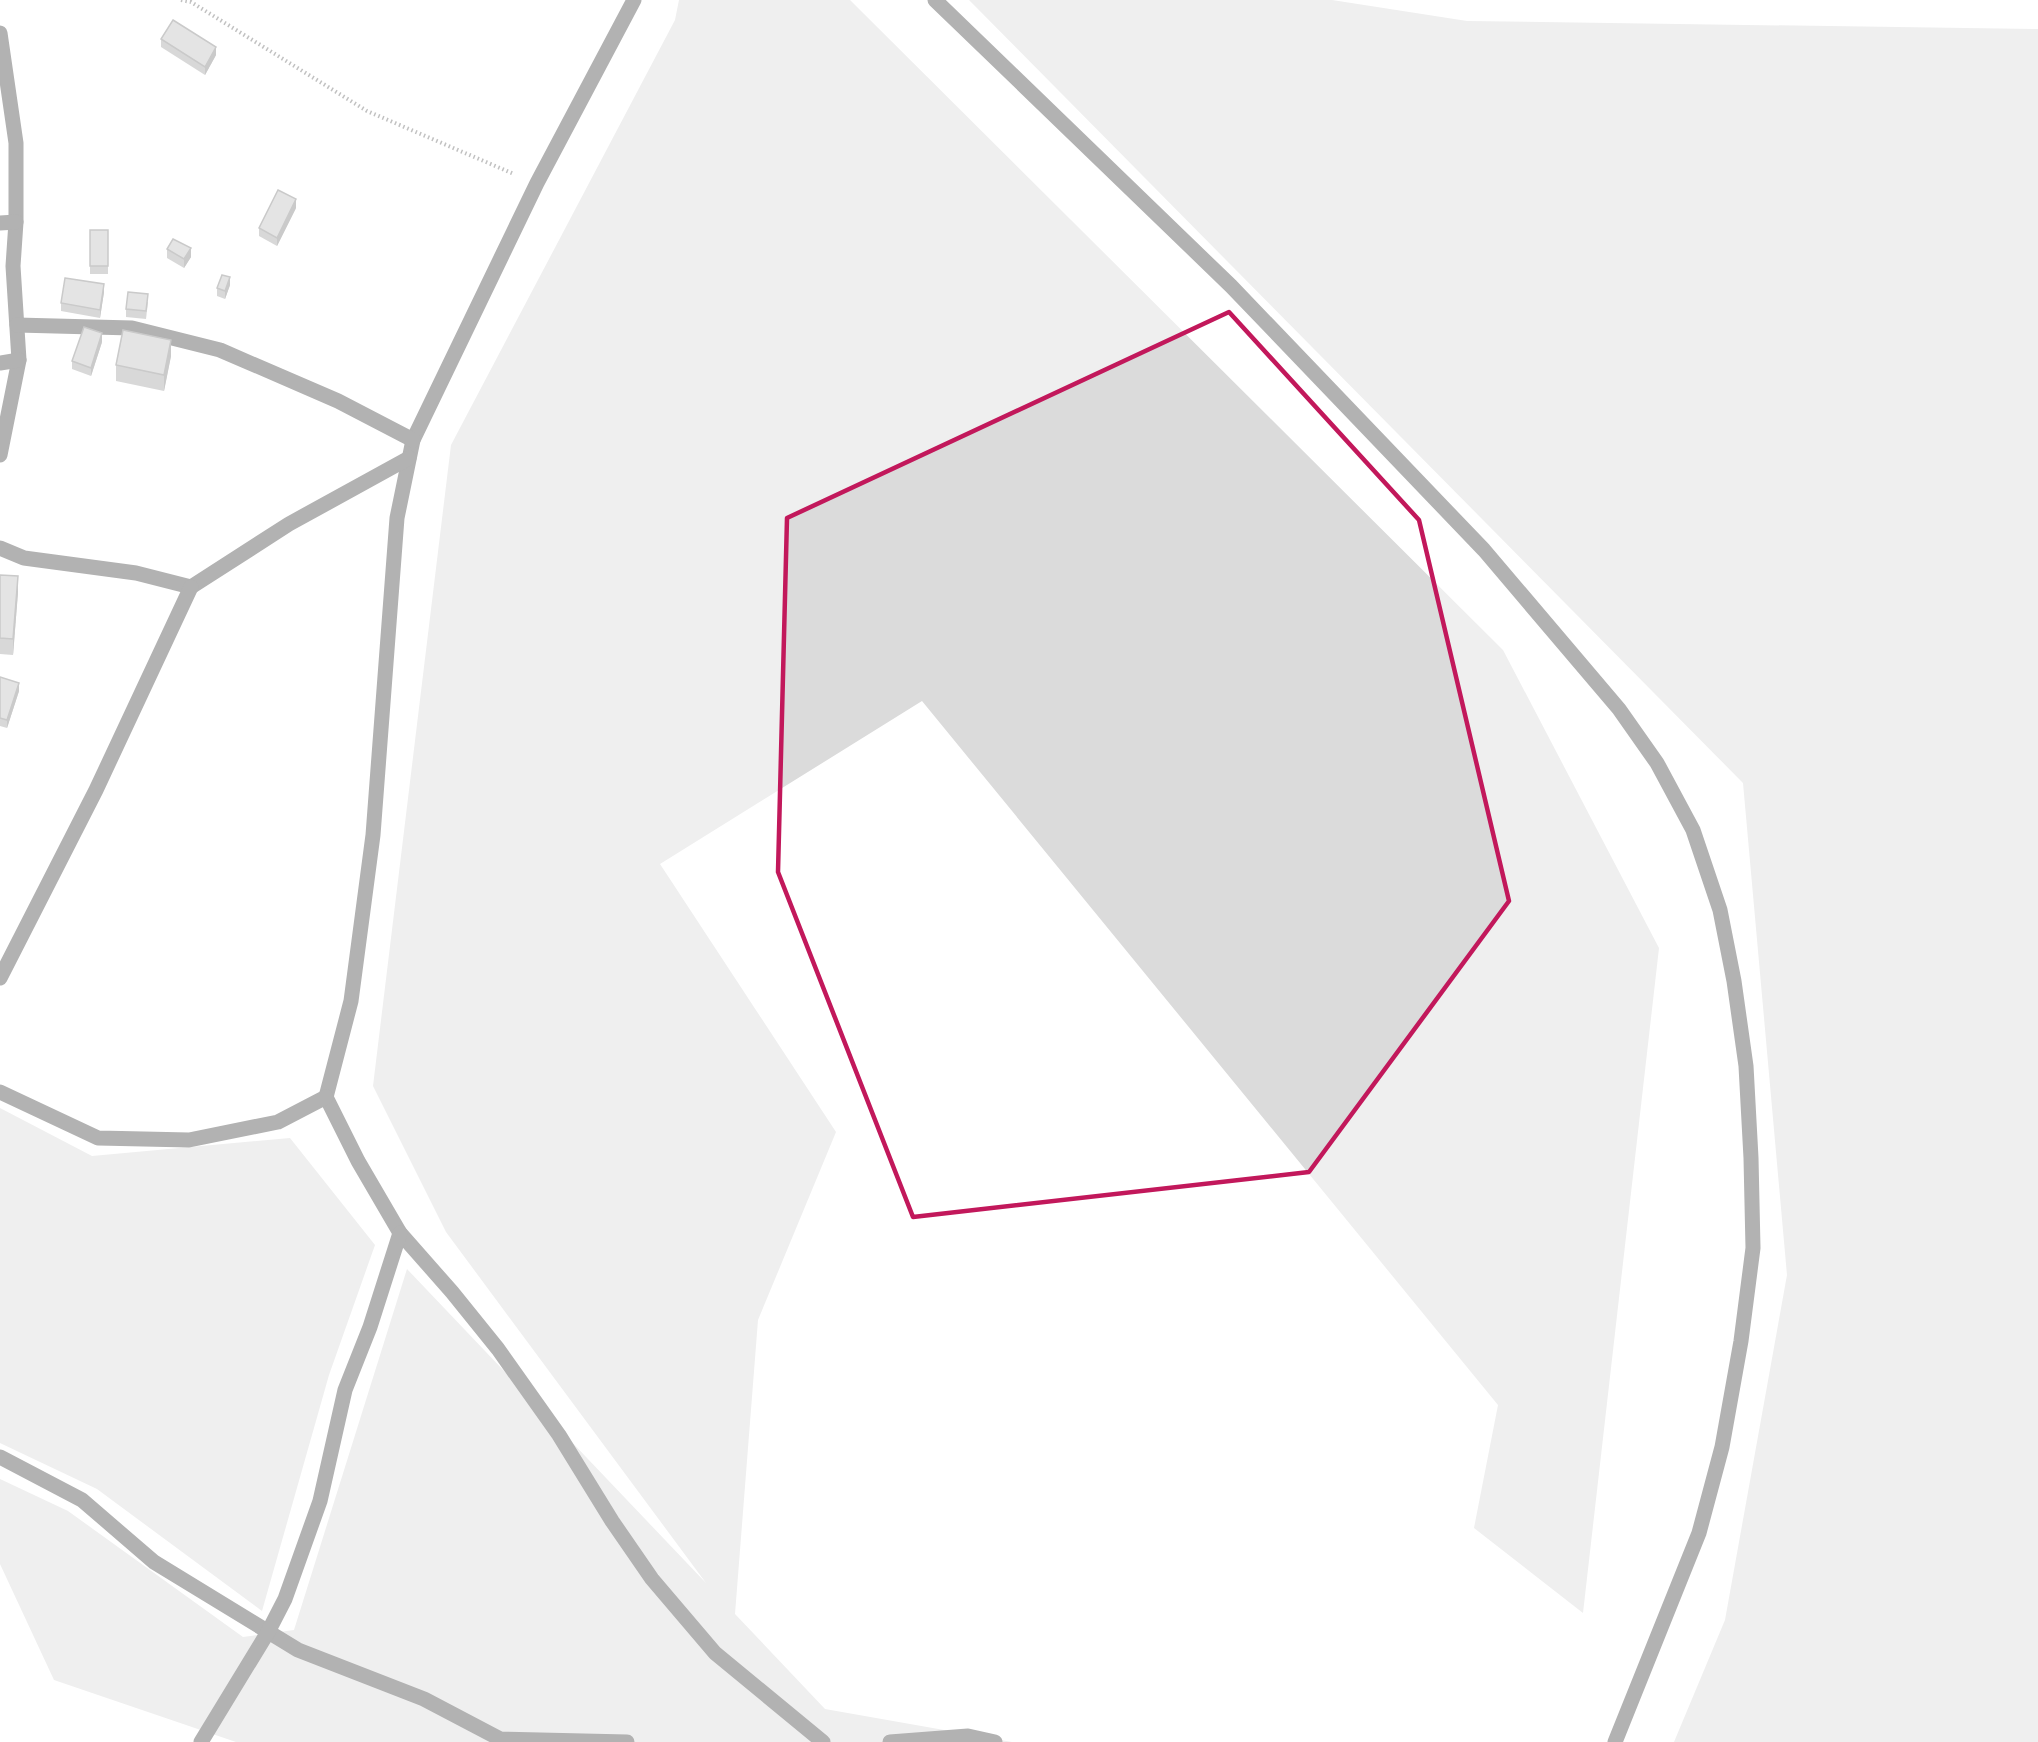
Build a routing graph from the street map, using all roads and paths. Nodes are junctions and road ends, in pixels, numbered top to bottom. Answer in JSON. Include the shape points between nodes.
{"nodes":[{"id":1,"x":181,"y":0,"type":"edge"},
{"id":2,"x":634,"y":0,"type":"edge"},
{"id":3,"x":935,"y":0,"type":"edge"},
{"id":4,"x":0,"y":33,"type":"edge"},
{"id":5,"x":537,"y":183,"type":"junction"},
{"id":6,"x":16,"y":222,"type":"junction"},
{"id":7,"x":0,"y":223,"type":"edge"},
{"id":8,"x":17,"y":325,"type":"junction"},
{"id":9,"x":19,"y":360,"type":"junction"},
{"id":10,"x":0,"y":363,"type":"edge"},
{"id":11,"x":413,"y":440,"type":"junction"},
{"id":12,"x":0,"y":455,"type":"edge"},
{"id":13,"x":409,"y":458,"type":"junction"},
{"id":14,"x":0,"y":548,"type":"edge"},
{"id":15,"x":191,"y":587,"type":"junction"},
{"id":16,"x":0,"y":978,"type":"edge"},
{"id":17,"x":0,"y":1092,"type":"edge"},
{"id":18,"x":326,"y":1097,"type":"junction"},
{"id":19,"x":400,"y":1233,"type":"junction"},
{"id":20,"x":0,"y":1457,"type":"edge"},
{"id":21,"x":268,"y":1632,"type":"junction"},
{"id":22,"x":496,"y":1740,"type":"edge"},
{"id":23,"x":201,"y":1742,"type":"edge"},
{"id":24,"x":627,"y":1742,"type":"edge"},
{"id":25,"x":823,"y":1742,"type":"edge"},
{"id":26,"x":890,"y":1742,"type":"edge"},
{"id":27,"x":995,"y":1742,"type":"edge"},
{"id":28,"x":1615,"y":1742,"type":"edge"}],
"edges":[{"from":1,"to":5,"type":"path","via":[[191,2],[367,111]]},
{"from":2,"to":5,"type":"street"},
{"from":3,"to":28,"type":"street","via":[[1231,286],[1484,550],[1619,709],[1656,763],[1693,830],[1720,910],[1734,981],[1746,1066],[1753,1248],[1722,1447],[1699,1533]]},
{"from":4,"to":6,"type":"street","via":[[16,142]]},
{"from":5,"to":11,"type":"street"},
{"from":6,"to":7,"type":"street"},
{"from":6,"to":8,"type":"street","via":[[13,266]]},
{"from":8,"to":9,"type":"street"},
{"from":8,"to":11,"type":"street","via":[[132,328],[220,350],[338,401]]},
{"from":9,"to":10,"type":"street"},
{"from":9,"to":12,"type":"street"},
{"from":11,"to":13,"type":"street"},
{"from":13,"to":15,"type":"street","via":[[289,524]]},
{"from":13,"to":18,"type":"street","via":[[397,518],[367,882],[351,1001]]},
{"from":14,"to":15,"type":"street","via":[[24,558],[136,573]]},
{"from":15,"to":16,"type":"street","via":[[96,790]]},
{"from":17,"to":18,"type":"street","via":[[98,1138],[189,1140],[278,1122]]},
{"from":18,"to":19,"type":"street"},
{"from":19,"to":21,"type":"street","via":[[345,1390],[320,1500],[285,1599]]},
{"from":19,"to":25,"type":"street","via":[[498,1348],[652,1579],[715,1653]]},
{"from":20,"to":21,"type":"street","via":[[82,1500],[154,1562]]},
{"from":21,"to":22,"type":"street","via":[[298,1650],[424,1699]]},
{"from":21,"to":23,"type":"street"},
{"from":22,"to":24,"type":"street"},
{"from":26,"to":27,"type":"street","via":[[968,1736]]}]}
